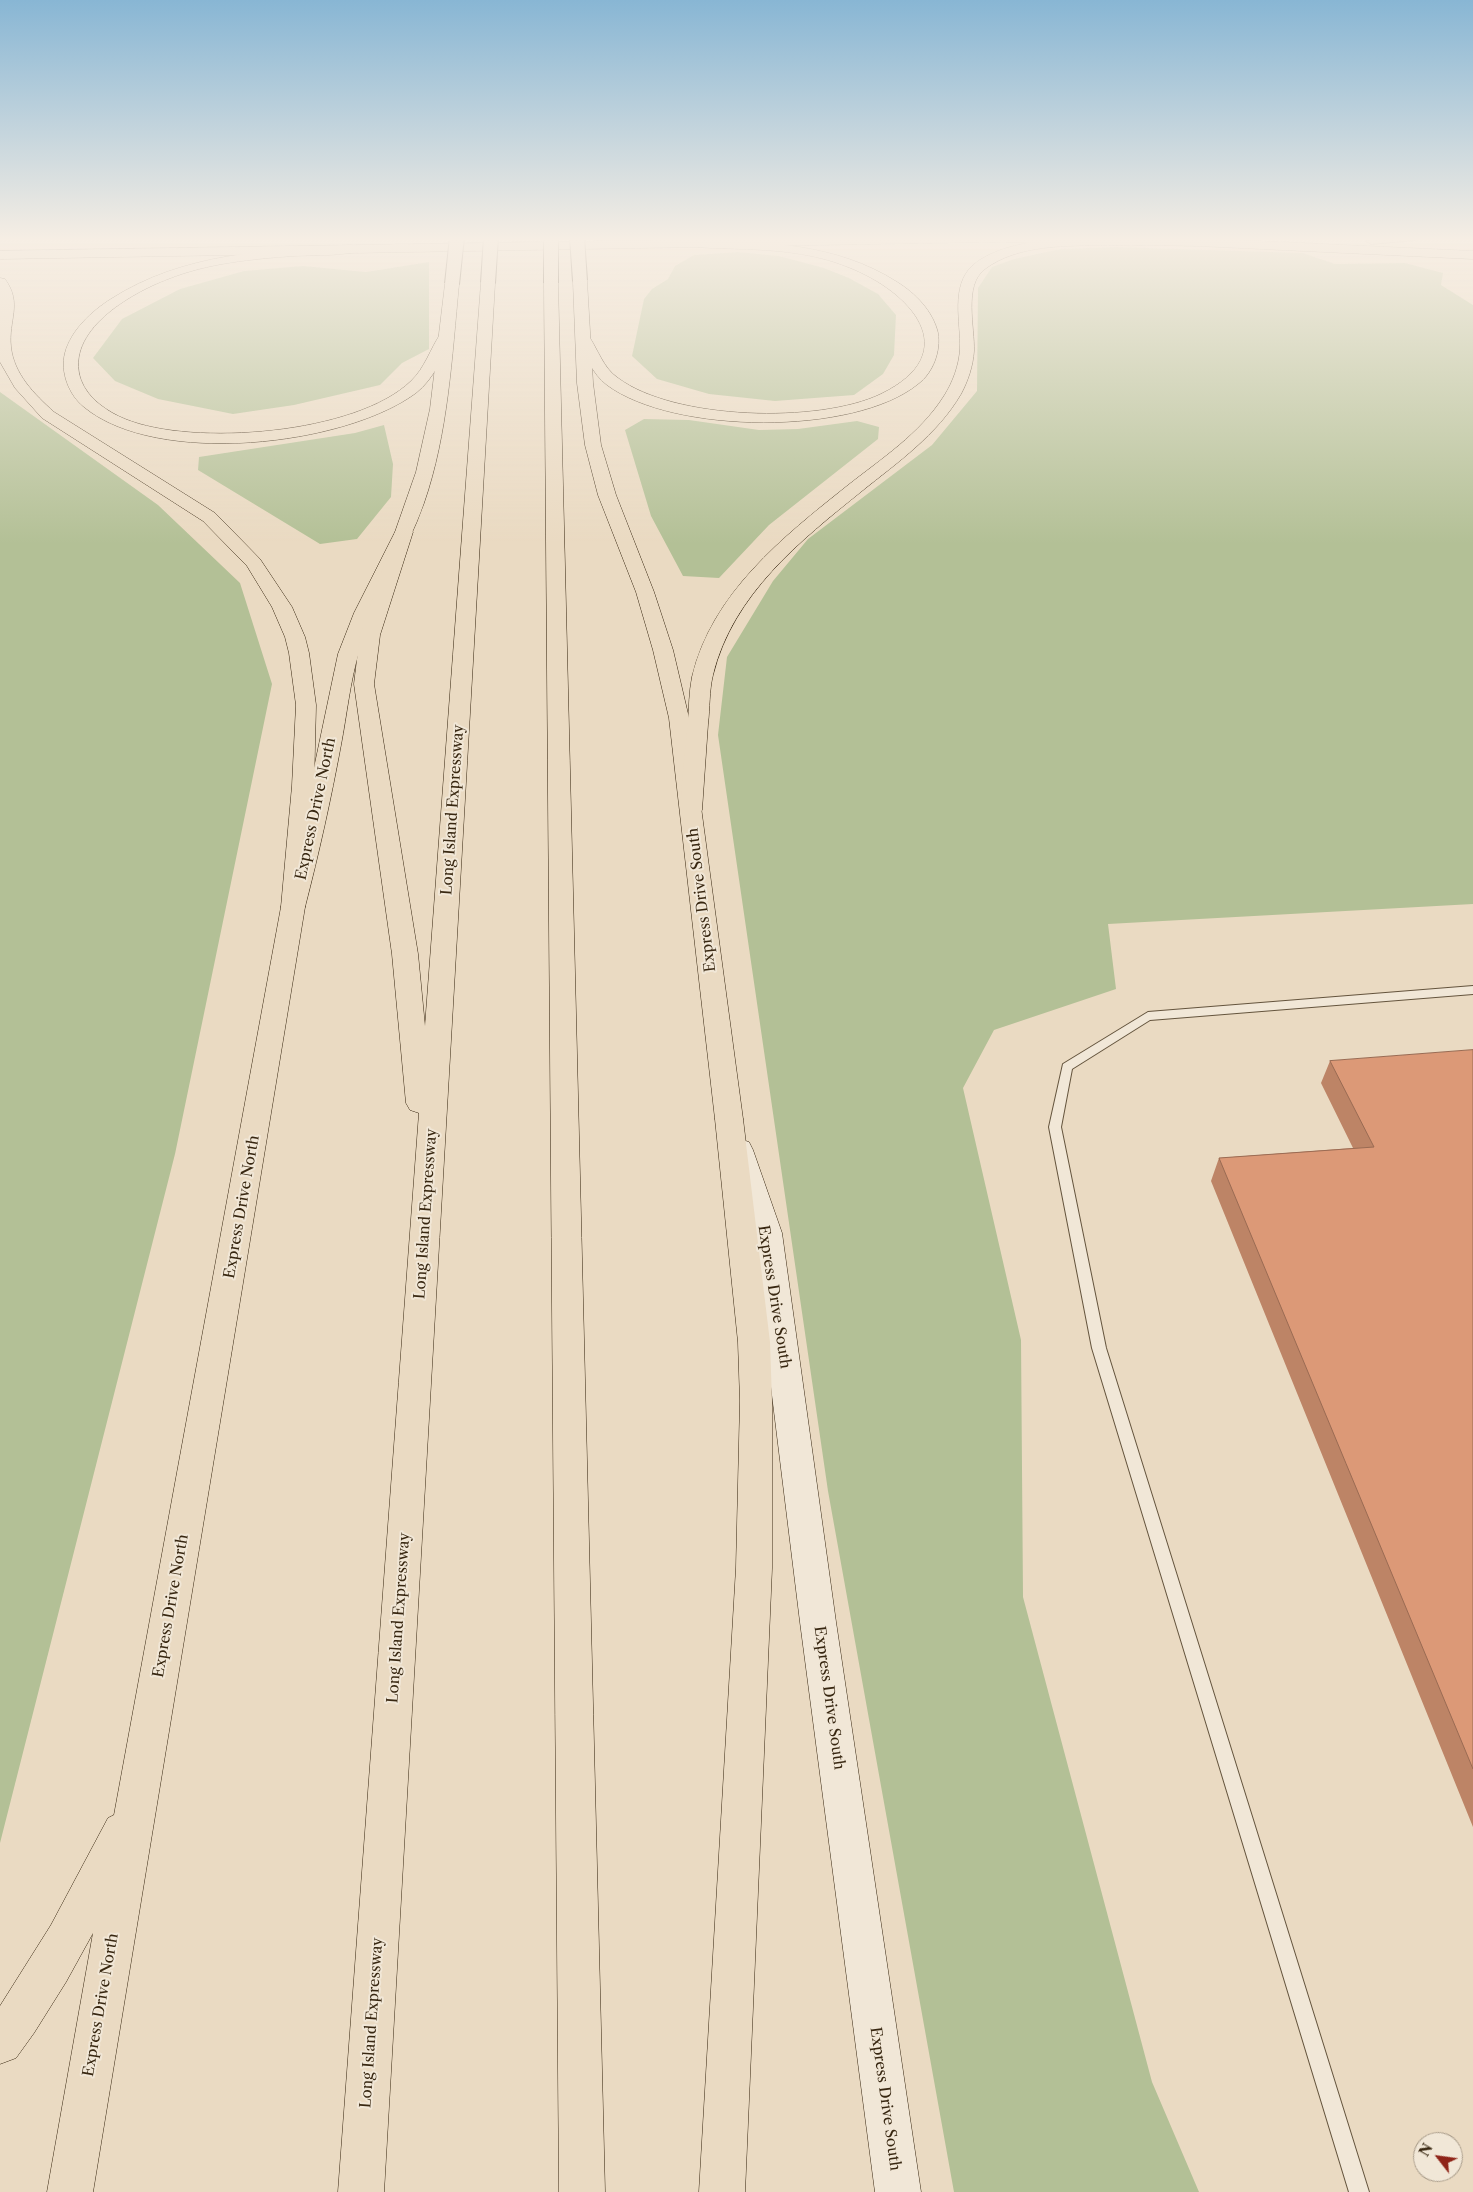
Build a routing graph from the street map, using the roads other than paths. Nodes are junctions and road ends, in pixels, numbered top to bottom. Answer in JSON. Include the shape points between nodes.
{"nodes":[{"id":1,"x":3,"y":339,"type":"edge"},
{"id":2,"x":78,"y":339,"type":"edge"},
{"id":3,"x":444,"y":339,"type":"edge"},
{"id":4,"x":446,"y":339,"type":"edge"},
{"id":5,"x":484,"y":339,"type":"edge"},
{"id":6,"x":552,"y":339,"type":"edge"},
{"id":7,"x":583,"y":339,"type":"edge"},
{"id":8,"x":584,"y":339,"type":"edge"},
{"id":9,"x":931,"y":339,"type":"edge"},
{"id":10,"x":967,"y":339,"type":"edge"},
{"id":11,"x":404,"y":532,"type":"junction"},
{"id":12,"x":691,"y":810,"type":"junction"},
{"id":13,"x":293,"y":907,"type":"junction"},
{"id":14,"x":1473,"y":990,"type":"edge"},
{"id":15,"x":729,"y":1119,"type":"junction"},
{"id":16,"x":428,"y":1180,"type":"junction"},
{"id":17,"x":135,"y":1806,"type":"junction"},
{"id":18,"x":0,"y":2042,"type":"edge"},
{"id":19,"x":70,"y":2192,"type":"edge"},
{"id":20,"x":360,"y":2192,"type":"edge"},
{"id":21,"x":582,"y":2192,"type":"edge"},
{"id":22,"x":722,"y":2192,"type":"edge"},
{"id":23,"x":898,"y":2192,"type":"edge"},
{"id":24,"x":1360,"y":2192,"type":"edge"}],
"edges":[{"from":1,"to":13,"type":"main road","via":[[12,372],[48,415],[209,517],[259,570],[289,621],[299,652],[306,705]]},
{"from":2,"to":3,"type":"main road","via":[[71,361],[76,388],[107,416],[130,427],[153,432],[216,438],[282,434],[357,417],[400,397],[420,382]]},
{"from":4,"to":11,"type":"main road","name":"Express Drive North","via":[[433,439]]},
{"from":5,"to":16,"type":"main road","name":"Long Island Expressway","bridge":true},
{"from":6,"to":21,"type":"main road","bridge":true},
{"from":7,"to":12,"type":"main road","name":"Express Drive South","via":[[593,445],[607,495],[664,650],[679,718]]},
{"from":8,"to":9,"type":"main road","via":[[604,374],[623,389],[668,406],[725,416],[793,416],[859,406],[902,389],[925,367]]},
{"from":10,"to":12,"type":"main road","via":[[965,367],[947,404],[912,441],[780,551],[743,592],[713,644],[702,677]]},
{"from":11,"to":13,"type":"main road","name":"Express Drive North","via":[[352,641],[312,838]]},
{"from":11,"to":16,"type":"main road","via":[[370,635],[364,684],[406,954]]},
{"from":12,"to":15,"type":"main road","name":"Express Drive South"},
{"from":13,"to":17,"type":"main road","name":"Express Drive North"},
{"from":14,"to":24,"type":"lane","via":[[1148,1016],[1067,1067],[1054,1127],[1099,1348]]},
{"from":15,"to":22,"type":"main road","via":[[754,1342],[756,1473]]},
{"from":15,"to":23,"type":"main road","name":"Express Drive South","via":[[767,1234]]},
{"from":16,"to":20,"type":"main road","name":"Long Island Expressway"},
{"from":17,"to":18,"type":"main road","via":[[50,1970],[29,2005]]},
{"from":17,"to":19,"type":"main road","name":"Express Drive North"}]}
